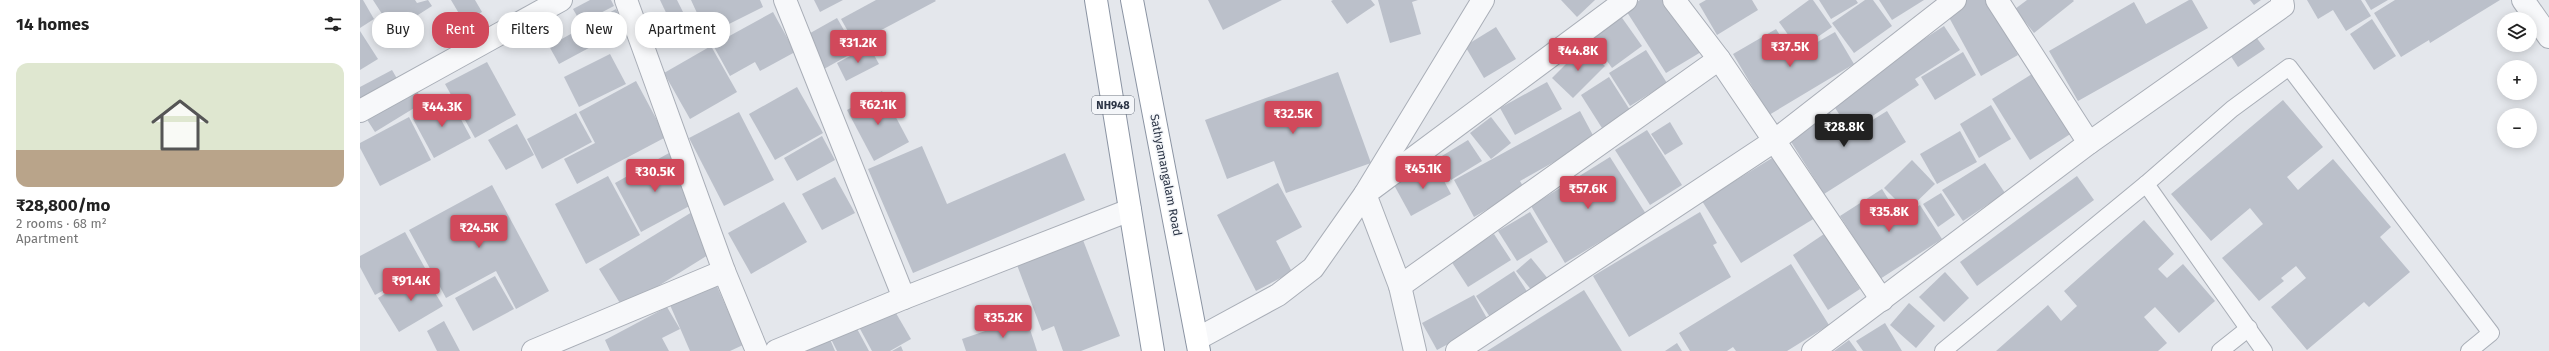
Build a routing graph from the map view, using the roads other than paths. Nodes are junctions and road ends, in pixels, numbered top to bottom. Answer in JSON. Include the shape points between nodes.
{"nodes":[{"id":1,"x":561,"y":0,"type":"edge"},
{"id":2,"x":626,"y":0,"type":"edge"},
{"id":3,"x":785,"y":0,"type":"edge"},
{"id":4,"x":1096,"y":0,"type":"edge"},
{"id":5,"x":1132,"y":0,"type":"edge"},
{"id":6,"x":1482,"y":0,"type":"edge"},
{"id":7,"x":1626,"y":0,"type":"edge"},
{"id":8,"x":1674,"y":0,"type":"edge"},
{"id":9,"x":1954,"y":0,"type":"edge"},
{"id":10,"x":1997,"y":0,"type":"edge"},
{"id":11,"x":2282,"y":0,"type":"edge"},
{"id":12,"x":2523,"y":0,"type":"edge"},
{"id":13,"x":2549,"y":37,"type":"edge"},
{"id":14,"x":1719,"y":59,"type":"junction"},
{"id":15,"x":360,"y":110,"type":"edge"},
{"id":16,"x":1774,"y":141,"type":"junction"},
{"id":17,"x":2089,"y":143,"type":"junction"},
{"id":18,"x":2146,"y":184,"type":"junction"},
{"id":19,"x":1365,"y":194,"type":"junction"},
{"id":20,"x":1130,"y":210,"type":"junction"},
{"id":21,"x":724,"y":271,"type":"junction"},
{"id":22,"x":1400,"y":286,"type":"junction"},
{"id":23,"x":904,"y":298,"type":"junction"},
{"id":24,"x":1882,"y":300,"type":"junction"},
{"id":25,"x":2249,"y":328,"type":"junction"},
{"id":26,"x":1198,"y":345,"type":"edge"},
{"id":27,"x":533,"y":351,"type":"edge"},
{"id":28,"x":757,"y":351,"type":"edge"},
{"id":29,"x":776,"y":351,"type":"edge"},
{"id":30,"x":1153,"y":351,"type":"edge"},
{"id":31,"x":1415,"y":351,"type":"edge"},
{"id":32,"x":1457,"y":351,"type":"edge"},
{"id":33,"x":1813,"y":351,"type":"edge"},
{"id":34,"x":1943,"y":351,"type":"edge"},
{"id":35,"x":2220,"y":351,"type":"edge"},
{"id":36,"x":2264,"y":351,"type":"edge"},
{"id":37,"x":2469,"y":351,"type":"edge"}],
"edges":[{"from":1,"to":15,"type":"street"},
{"from":2,"to":21,"type":"street"},
{"from":3,"to":23,"type":"street"},
{"from":4,"to":20,"type":"highway","number":"NH948"},
{"from":5,"to":26,"type":"highway","name":"Sathyamangalam Road","number":"NH948"},
{"from":6,"to":19,"type":"street"},
{"from":7,"to":19,"type":"street"},
{"from":8,"to":14,"type":"street"},
{"from":9,"to":16,"type":"street"},
{"from":10,"to":17,"type":"street"},
{"from":11,"to":17,"type":"street","via":[[2283,6]]},
{"from":12,"to":13,"type":"street"},
{"from":14,"to":16,"type":"street"},
{"from":14,"to":22,"type":"street"},
{"from":16,"to":24,"type":"street"},
{"from":16,"to":32,"type":"street"},
{"from":17,"to":24,"type":"street"},
{"from":18,"to":25,"type":"lane"},
{"from":18,"to":34,"type":"lane"},
{"from":18,"to":37,"type":"lane","via":[[2232,109],[2288,67],[2491,333]]},
{"from":19,"to":22,"type":"street"},
{"from":19,"to":26,"type":"street","via":[[1313,268],[1278,295]]},
{"from":20,"to":23,"type":"street"},
{"from":20,"to":30,"type":"highway","number":"NH948"},
{"from":21,"to":27,"type":"street"},
{"from":21,"to":28,"type":"street"},
{"from":22,"to":31,"type":"street"},
{"from":23,"to":29,"type":"street"},
{"from":24,"to":33,"type":"street"},
{"from":25,"to":35,"type":"lane"},
{"from":25,"to":36,"type":"lane"}]}
